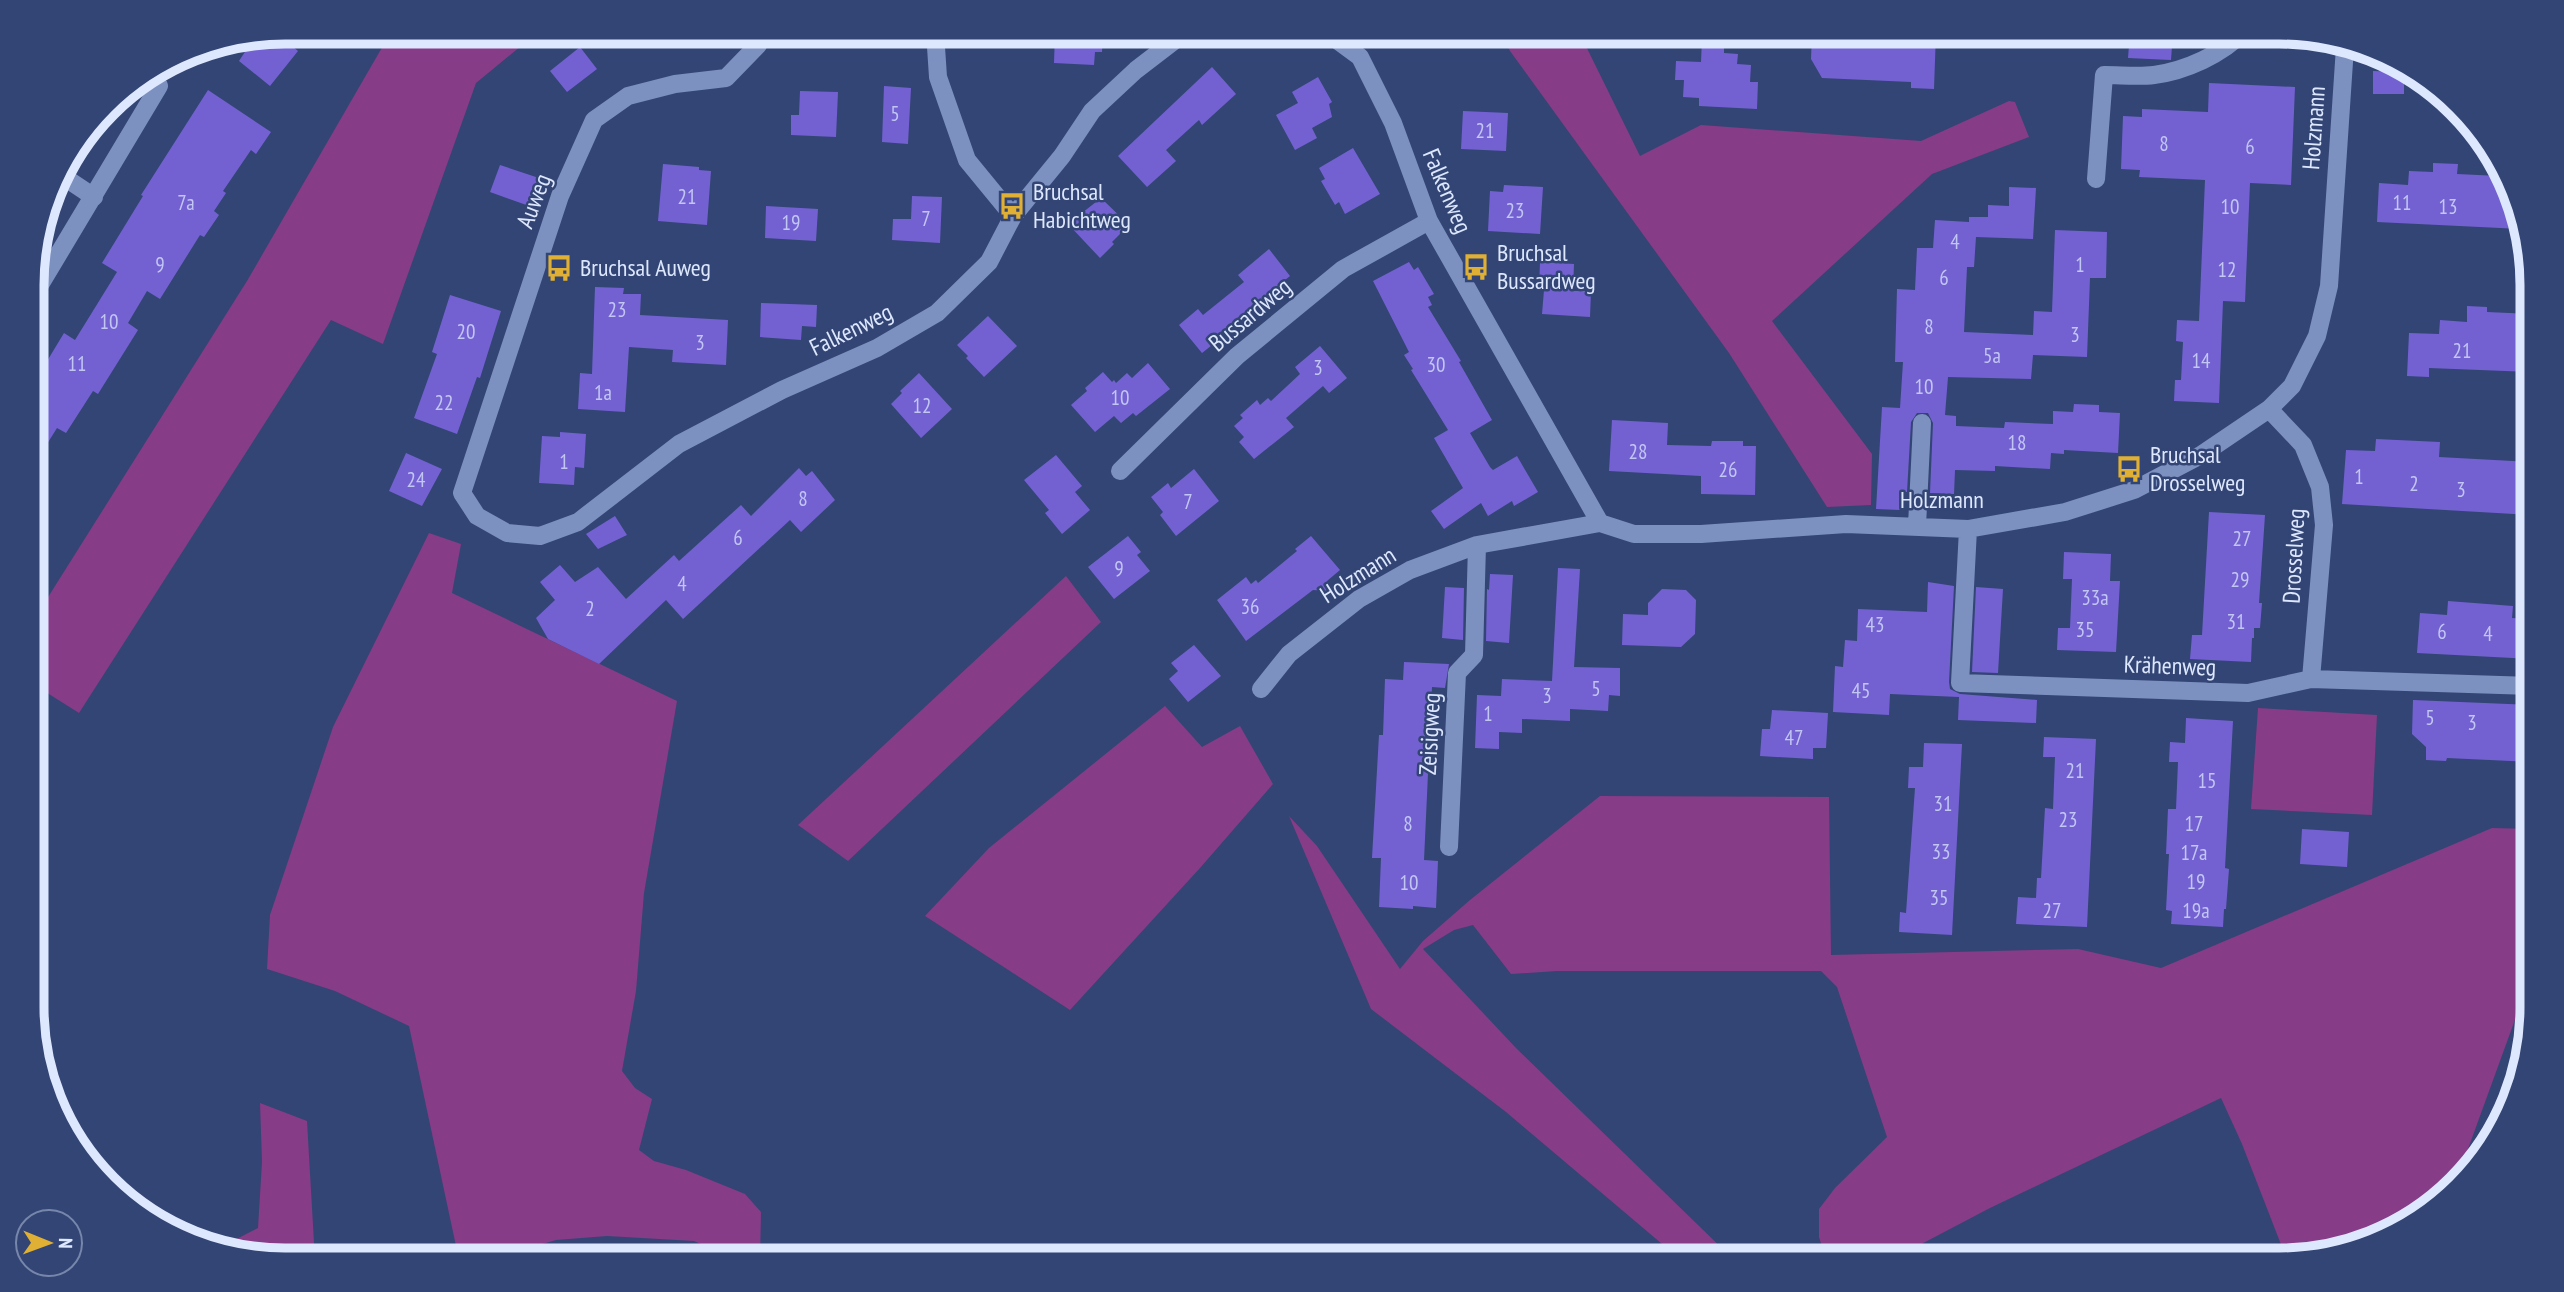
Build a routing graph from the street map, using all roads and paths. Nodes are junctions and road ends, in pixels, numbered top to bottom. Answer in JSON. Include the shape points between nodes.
{"nodes":[{"id":1,"x":758,"y":44,"type":"edge"},
{"id":2,"x":935,"y":44,"type":"edge"},
{"id":3,"x":1170,"y":44,"type":"edge"},
{"id":4,"x":1342,"y":44,"type":"edge"},
{"id":5,"x":2226,"y":44,"type":"edge"},
{"id":6,"x":2345,"y":53,"type":"edge"},
{"id":7,"x":159,"y":86,"type":"dead end"},
{"id":8,"x":2096,"y":178,"type":"dead end"},
{"id":9,"x":68,"y":180,"type":"edge"},
{"id":10,"x":94,"y":197,"type":"junction"},
{"id":11,"x":1013,"y":216,"type":"junction"},
{"id":12,"x":1429,"y":221,"type":"junction"},
{"id":13,"x":44,"y":279,"type":"edge"},
{"id":14,"x":2269,"y":409,"type":"junction"},
{"id":15,"x":1922,"y":423,"type":"dead end"},
{"id":16,"x":1120,"y":471,"type":"dead end"},
{"id":17,"x":462,"y":493,"type":"joint"},
{"id":18,"x":1600,"y":523,"type":"junction"},
{"id":19,"x":1917,"y":526,"type":"junction"},
{"id":20,"x":1968,"y":529,"type":"junction"},
{"id":21,"x":1477,"y":545,"type":"junction"},
{"id":22,"x":2311,"y":679,"type":"junction"},
{"id":23,"x":2520,"y":687,"type":"edge"},
{"id":24,"x":1261,"y":689,"type":"dead end"},
{"id":25,"x":1449,"y":847,"type":"dead end"}],
"edges":[{"from":1,"to":17,"type":"street","name":"Auweg","via":[[726,78],[628,96],[594,120],[560,196]]},
{"from":2,"to":11,"type":"street","via":[[939,77],[967,160]]},
{"from":3,"to":11,"type":"street","name":"Falkenweg","via":[[1092,111]]},
{"from":4,"to":12,"type":"street","name":"Falkenweg","via":[[1360,57],[1393,123]]},
{"from":5,"to":8,"type":"street","via":[[2210,56],[2155,75],[2104,75]]},
{"from":6,"to":14,"type":"street","name":"Holzmann","via":[[2329,286],[2317,336],[2292,386]]},
{"from":7,"to":10,"type":"street"},
{"from":9,"to":10,"type":"street"},
{"from":10,"to":13,"type":"street"},
{"from":11,"to":17,"type":"street","name":"Falkenweg","via":[[989,262],[937,313],[877,348],[782,390],[679,444],[578,523],[540,536],[507,533],[477,516]]},
{"from":12,"to":16,"type":"street","name":"Bussardweg","via":[[1343,269],[1237,356]]},
{"from":12,"to":18,"type":"street","name":"Falkenweg"},
{"from":14,"to":20,"type":"street","name":"Holzmann","via":[[2201,455],[2134,490],[2065,512]]},
{"from":14,"to":22,"type":"street","name":"Drosselweg","via":[[2303,445],[2320,487],[2323,526]]},
{"from":15,"to":19,"type":"street"},
{"from":18,"to":19,"type":"street","name":"Holzmann","via":[[1634,534],[1846,524]]},
{"from":18,"to":21,"type":"street","name":"Holzmann"},
{"from":19,"to":20,"type":"street","name":"Holzmann"},
{"from":20,"to":22,"type":"street","name":"Krähenweg","via":[[1960,682],[2248,693]]},
{"from":21,"to":24,"type":"street","name":"Holzmann","via":[[1410,570],[1359,599],[1289,654]]},
{"from":21,"to":25,"type":"street","name":"Zeisigweg","via":[[1474,655],[1457,673]]},
{"from":22,"to":23,"type":"street","name":"Krähenweg"}]}
